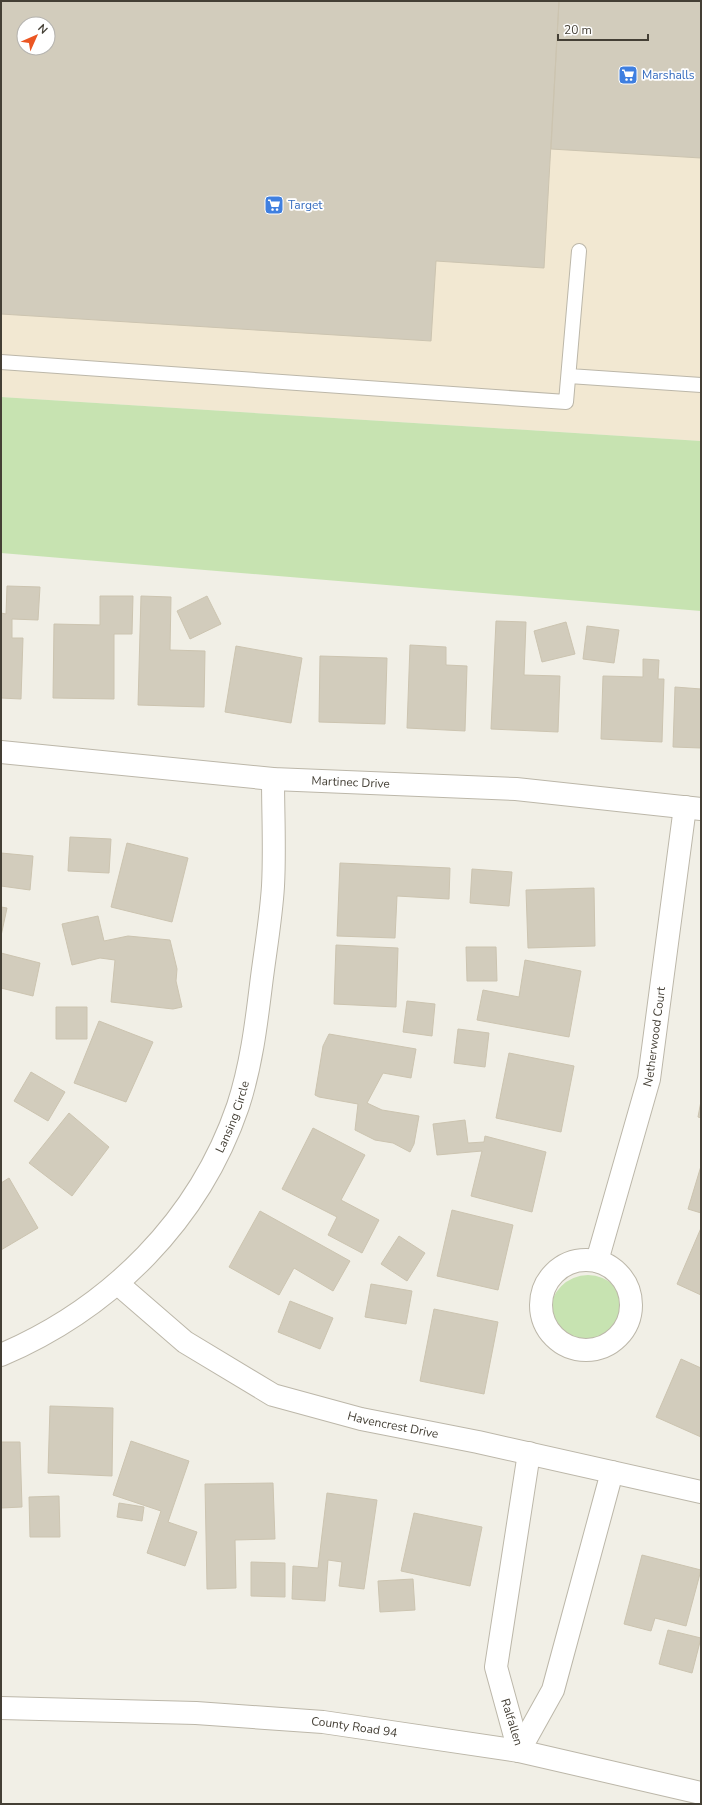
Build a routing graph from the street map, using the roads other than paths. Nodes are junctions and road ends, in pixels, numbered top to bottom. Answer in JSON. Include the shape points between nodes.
{"nodes":[{"id":1,"x":579,"y":251,"type":"dead end"},
{"id":2,"x":1,"y":362,"type":"edge"},
{"id":3,"x":569,"y":376,"type":"junction"},
{"id":4,"x":701,"y":385,"type":"edge"},
{"id":5,"x":1,"y":752,"type":"edge"},
{"id":6,"x":273,"y":779,"type":"junction"},
{"id":7,"x":693,"y":808,"type":"edge"},
{"id":8,"x":597,"y":1261,"type":"junction"},
{"id":9,"x":118,"y":1284,"type":"junction"},
{"id":10,"x":1,"y":1355,"type":"edge"},
{"id":11,"x":529,"y":1454,"type":"junction"},
{"id":12,"x":612,"y":1472,"type":"junction"},
{"id":13,"x":701,"y":1492,"type":"edge"},
{"id":14,"x":1,"y":1708,"type":"edge"},
{"id":15,"x":519,"y":1751,"type":"junction"},
{"id":16,"x":701,"y":1793,"type":"edge"}],
"edges":[{"from":1,"to":3,"type":"lane"},
{"from":2,"to":3,"type":"lane","via":[[566,402]]},
{"from":3,"to":4,"type":"lane"},
{"from":5,"to":6,"type":"street","name":"Martinec Drive"},
{"from":6,"to":7,"type":"street","name":"Martinec Drive","via":[[516,789]]},
{"from":6,"to":9,"type":"street","name":"Lansing Circle","via":[[273,886],[253,1050],[238,1106],[215,1160],[185,1210],[148,1255]]},
{"from":7,"to":8,"type":"street","name":"Netherwood Court","via":[[649,1079]]},
{"from":8,"to":8,"type":"street","via":[[579,1260],[562,1266],[550,1278],[542,1294],[541,1312],[547,1328],[559,1341],[576,1349],[593,1350],[610,1344],[623,1332],[630,1316],[632,1298],[625,1281],[613,1268]]},
{"from":9,"to":10,"type":"street","name":"Lansing Circle","via":[[76,1316],[32,1342]]},
{"from":9,"to":11,"type":"street","name":"Havencrest Drive","via":[[185,1342],[273,1395],[361,1419]]},
{"from":11,"to":12,"type":"street","name":"Havencrest Drive"},
{"from":11,"to":15,"type":"street","name":"Ralfallen","via":[[496,1667]]},
{"from":12,"to":13,"type":"street","name":"Havencrest Drive"},
{"from":12,"to":15,"type":"street","name":"Ralfallen","via":[[554,1690]]},
{"from":14,"to":15,"type":"street","name":"County Road 94","via":[[196,1713],[323,1722]]},
{"from":15,"to":16,"type":"street","name":"County Road 94"}]}
